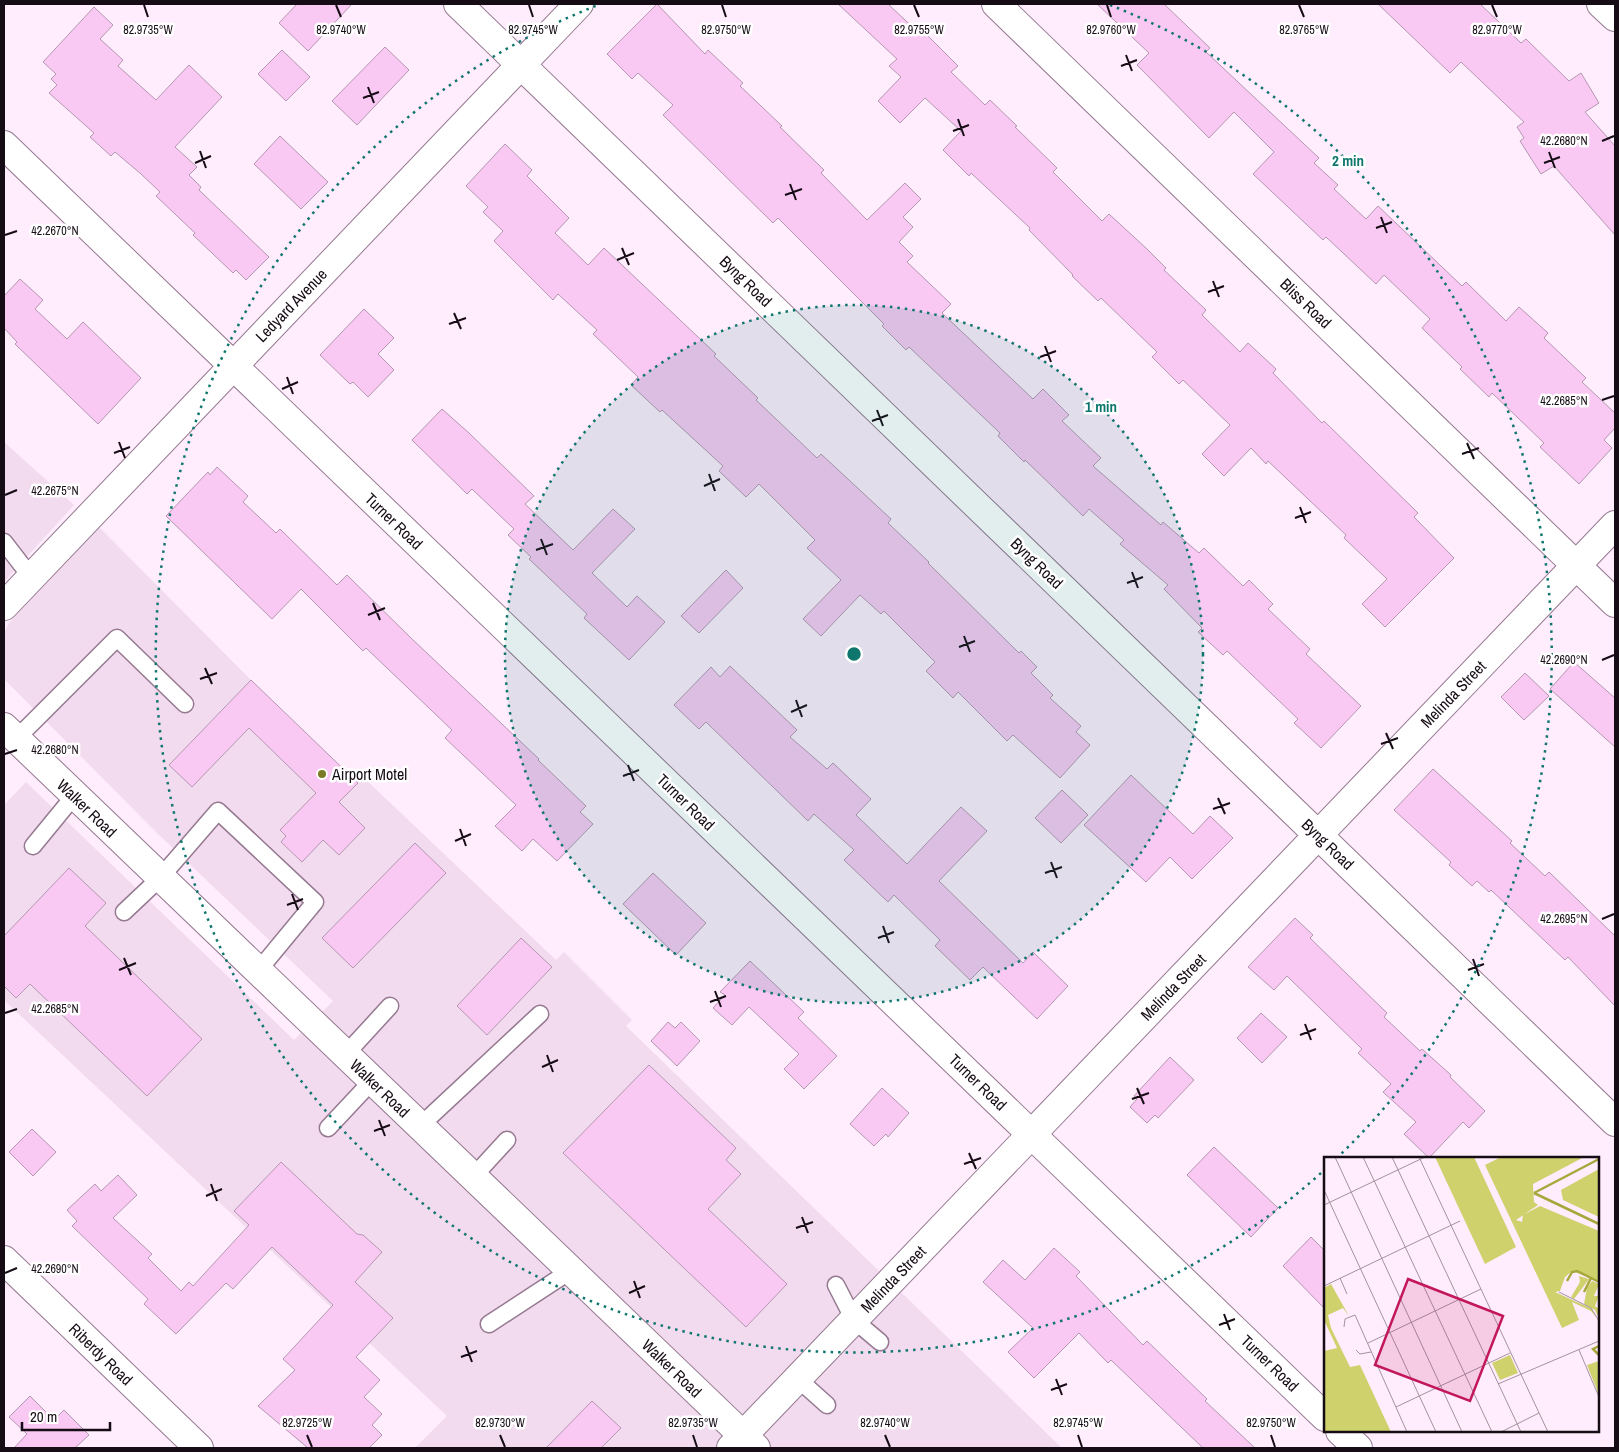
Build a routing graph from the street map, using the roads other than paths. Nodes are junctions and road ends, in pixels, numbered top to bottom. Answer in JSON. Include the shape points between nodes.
{"nodes":[{"id":1,"x":458,"y":4,"type":"edge"},
{"id":2,"x":579,"y":4,"type":"edge"},
{"id":3,"x":996,"y":4,"type":"edge"},
{"id":4,"x":1601,"y":4,"type":"edge"},
{"id":5,"x":1615,"y":17,"type":"edge"},
{"id":6,"x":521,"y":64,"type":"junction"},
{"id":7,"x":4,"y":145,"type":"edge"},
{"id":8,"x":233,"y":366,"type":"junction"},
{"id":9,"x":1615,"y":525,"type":"edge"},
{"id":10,"x":4,"y":542,"type":"edge"},
{"id":11,"x":1577,"y":566,"type":"junction"},
{"id":12,"x":31,"y":578,"type":"junction"},
{"id":13,"x":1615,"y":603,"type":"edge"},
{"id":14,"x":4,"y":606,"type":"edge"},
{"id":15,"x":185,"y":704,"type":"dead end"},
{"id":16,"x":10,"y":733,"type":"edge"},
{"id":17,"x":74,"y":796,"type":"junction"},
{"id":18,"x":1318,"y":835,"type":"junction"},
{"id":19,"x":33,"y":846,"type":"dead end"},
{"id":20,"x":160,"y":878,"type":"junction"},
{"id":21,"x":124,"y":912,"type":"dead end"},
{"id":22,"x":258,"y":971,"type":"junction"},
{"id":23,"x":390,"y":1006,"type":"dead end"},
{"id":24,"x":540,"y":1014,"type":"dead end"},
{"id":25,"x":345,"y":1055,"type":"junction"},
{"id":26,"x":372,"y":1081,"type":"junction"},
{"id":27,"x":1615,"y":1122,"type":"edge"},
{"id":28,"x":420,"y":1126,"type":"junction"},
{"id":29,"x":328,"y":1128,"type":"dead end"},
{"id":30,"x":1032,"y":1134,"type":"junction"},
{"id":31,"x":508,"y":1140,"type":"dead end"},
{"id":32,"x":473,"y":1177,"type":"junction"},
{"id":33,"x":4,"y":1260,"type":"edge"},
{"id":34,"x":570,"y":1270,"type":"junction"},
{"id":35,"x":836,"y":1285,"type":"dead end"},
{"id":36,"x":854,"y":1320,"type":"junction"},
{"id":37,"x":489,"y":1324,"type":"dead end"},
{"id":38,"x":880,"y":1342,"type":"dead end"},
{"id":39,"x":798,"y":1379,"type":"junction"},
{"id":40,"x":827,"y":1405,"type":"dead end"},
{"id":41,"x":1324,"y":1415,"type":"edge"},
{"id":42,"x":1341,"y":1432,"type":"edge"},
{"id":43,"x":743,"y":1444,"type":"edge"},
{"id":44,"x":199,"y":1448,"type":"edge"},
{"id":45,"x":1358,"y":1448,"type":"edge"}],
"edges":[{"from":1,"to":6,"type":"street","name":"Byng Road"},
{"from":2,"to":6,"type":"street","name":"Ledyard Avenue"},
{"from":3,"to":11,"type":"street","name":"Bliss Road"},
{"from":4,"to":5,"type":"street"},
{"from":6,"to":8,"type":"street","name":"Ledyard Avenue"},
{"from":6,"to":18,"type":"street","name":"Byng Road"},
{"from":7,"to":8,"type":"street","name":"Turner Road"},
{"from":8,"to":12,"type":"street","name":"Ledyard Avenue"},
{"from":8,"to":30,"type":"street","name":"Turner Road"},
{"from":9,"to":11,"type":"street","name":"Melinda Street"},
{"from":10,"to":12,"type":"lane"},
{"from":11,"to":13,"type":"street","name":"Bliss Road"},
{"from":11,"to":18,"type":"street","name":"Melinda Street"},
{"from":12,"to":14,"type":"street","name":"Ledyard Avenue"},
{"from":15,"to":16,"type":"lane","via":[[117,638]]},
{"from":16,"to":17,"type":"street","name":"Walker Road"},
{"from":17,"to":19,"type":"lane"},
{"from":17,"to":20,"type":"street","name":"Walker Road"},
{"from":18,"to":27,"type":"street","name":"Byng Road"},
{"from":18,"to":30,"type":"street","name":"Melinda Street"},
{"from":20,"to":21,"type":"lane"},
{"from":20,"to":22,"type":"street","name":"Walker Road"},
{"from":20,"to":22,"type":"lane","via":[[218,811],[315,902]]},
{"from":22,"to":25,"type":"street","name":"Walker Road"},
{"from":23,"to":25,"type":"lane"},
{"from":24,"to":28,"type":"lane"},
{"from":25,"to":26,"type":"street","name":"Walker Road"},
{"from":26,"to":28,"type":"street","name":"Walker Road"},
{"from":26,"to":29,"type":"lane"},
{"from":28,"to":32,"type":"street","name":"Walker Road"},
{"from":30,"to":36,"type":"street","name":"Melinda Street"},
{"from":30,"to":41,"type":"street","name":"Turner Road"},
{"from":31,"to":32,"type":"lane"},
{"from":32,"to":34,"type":"street","name":"Walker Road"},
{"from":33,"to":44,"type":"street","name":"Riberdy Road"},
{"from":34,"to":37,"type":"lane"},
{"from":34,"to":43,"type":"street","name":"Walker Road"},
{"from":35,"to":36,"type":"lane"},
{"from":36,"to":38,"type":"lane"},
{"from":36,"to":39,"type":"street","name":"Melinda Street"},
{"from":39,"to":40,"type":"lane"},
{"from":39,"to":43,"type":"street","name":"Melinda Street"},
{"from":42,"to":45,"type":"street"}]}
